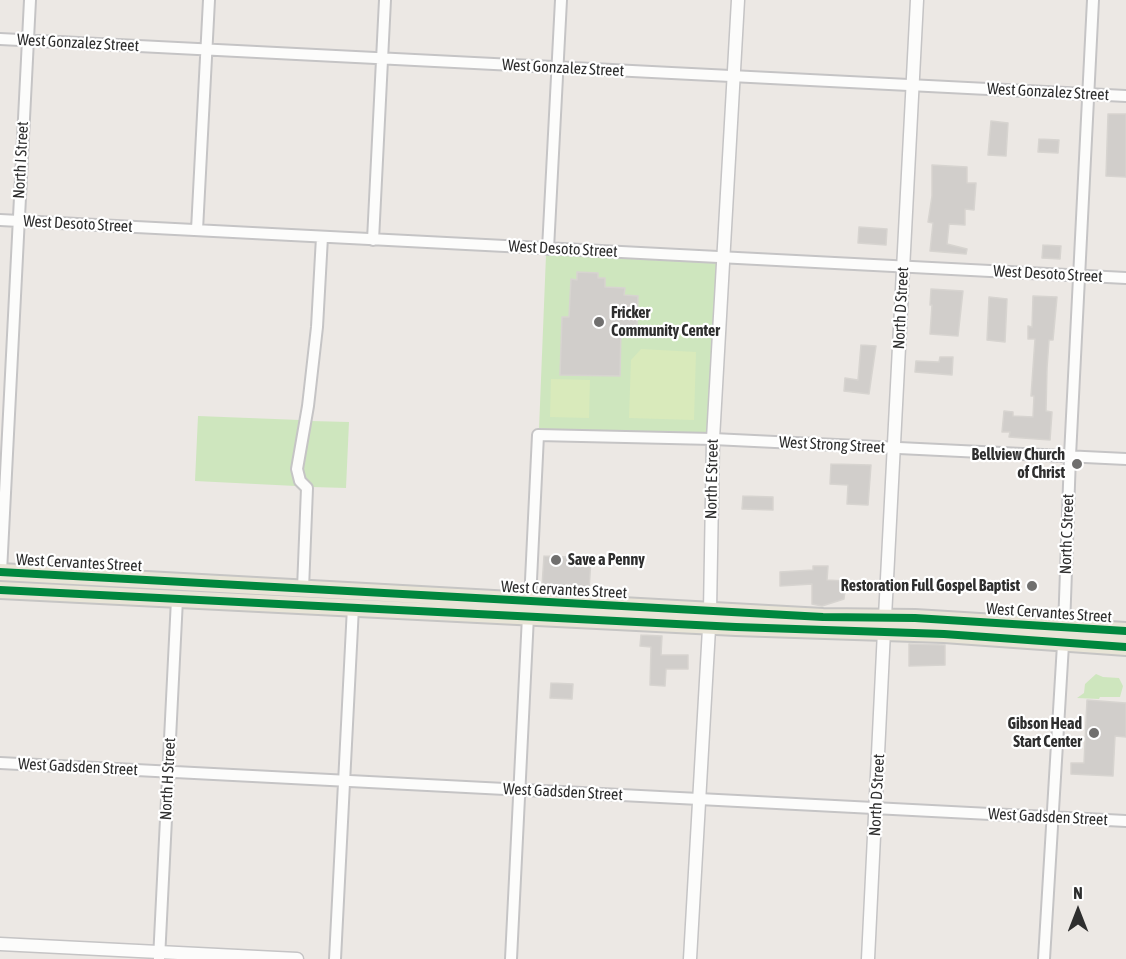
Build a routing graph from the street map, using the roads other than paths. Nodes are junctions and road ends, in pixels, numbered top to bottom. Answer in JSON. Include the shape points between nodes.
{"nodes":[{"id":1,"x":30,"y":0,"type":"edge"},
{"id":2,"x":209,"y":0,"type":"edge"},
{"id":3,"x":385,"y":0,"type":"edge"},
{"id":4,"x":561,"y":0,"type":"edge"},
{"id":5,"x":738,"y":0,"type":"edge"},
{"id":6,"x":917,"y":0,"type":"edge"},
{"id":7,"x":1093,"y":0,"type":"edge"},
{"id":8,"x":0,"y":39,"type":"edge"},
{"id":9,"x":27,"y":41,"type":"junction"},
{"id":10,"x":207,"y":50,"type":"junction"},
{"id":11,"x":382,"y":59,"type":"junction"},
{"id":12,"x":557,"y":68,"type":"junction"},
{"id":13,"x":734,"y":77,"type":"junction"},
{"id":14,"x":912,"y":85,"type":"junction"},
{"id":15,"x":1088,"y":95,"type":"junction"},
{"id":16,"x":1126,"y":96,"type":"edge"},
{"id":17,"x":0,"y":220,"type":"edge"},
{"id":18,"x":18,"y":221,"type":"junction"},
{"id":19,"x":197,"y":230,"type":"junction"},
{"id":20,"x":322,"y":237,"type":"junction"},
{"id":21,"x":372,"y":240,"type":"junction"},
{"id":22,"x":548,"y":249,"type":"junction"},
{"id":23,"x":722,"y":257,"type":"junction"},
{"id":24,"x":904,"y":267,"type":"junction"},
{"id":25,"x":1079,"y":276,"type":"junction"},
{"id":26,"x":1126,"y":278,"type":"edge"},
{"id":27,"x":5,"y":405,"type":"edge"},
{"id":28,"x":712,"y":439,"type":"junction"},
{"id":29,"x":894,"y":447,"type":"junction"},
{"id":30,"x":1070,"y":456,"type":"junction"},
{"id":31,"x":1126,"y":459,"type":"edge"},
{"id":32,"x":1,"y":572,"type":"edge"},
{"id":33,"x":303,"y":589,"type":"junction"},
{"id":34,"x":0,"y":590,"type":"edge"},
{"id":35,"x":442,"y":596,"type":"junction"},
{"id":36,"x":0,"y":599,"type":"edge"},
{"id":37,"x":177,"y":599,"type":"junction"},
{"id":38,"x":213,"y":600,"type":"junction"},
{"id":39,"x":353,"y":607,"type":"junction"},
{"id":40,"x":529,"y":609,"type":"junction"},
{"id":41,"x":709,"y":618,"type":"junction"},
{"id":42,"x":885,"y":624,"type":"junction"},
{"id":43,"x":1126,"y":631,"type":"edge"},
{"id":44,"x":1063,"y":635,"type":"junction"},
{"id":45,"x":1126,"y":647,"type":"edge"},
{"id":46,"x":0,"y":764,"type":"edge"},
{"id":47,"x":169,"y":772,"type":"junction"},
{"id":48,"x":344,"y":781,"type":"junction"},
{"id":49,"x":520,"y":790,"type":"junction"},
{"id":50,"x":698,"y":799,"type":"junction"},
{"id":51,"x":876,"y":808,"type":"junction"},
{"id":52,"x":1052,"y":817,"type":"junction"},
{"id":53,"x":1126,"y":822,"type":"edge"},
{"id":54,"x":0,"y":944,"type":"edge"},
{"id":55,"x":159,"y":956,"type":"edge"},
{"id":56,"x":297,"y":959,"type":"edge"},
{"id":57,"x":335,"y":959,"type":"edge"},
{"id":58,"x":511,"y":959,"type":"edge"},
{"id":59,"x":690,"y":959,"type":"edge"},
{"id":60,"x":868,"y":959,"type":"edge"},
{"id":61,"x":1044,"y":959,"type":"edge"}],
"edges":[{"from":1,"to":9,"type":"street","name":"North I Street"},
{"from":2,"to":10,"type":"street"},
{"from":3,"to":11,"type":"street"},
{"from":4,"to":12,"type":"street"},
{"from":5,"to":13,"type":"street","name":"North E Street"},
{"from":6,"to":14,"type":"street","name":"North D Street"},
{"from":7,"to":15,"type":"street","name":"North C Street"},
{"from":8,"to":9,"type":"street","name":"West Gonzalez Street"},
{"from":9,"to":10,"type":"street","name":"West Gonzalez Street"},
{"from":9,"to":18,"type":"street","name":"North I Street"},
{"from":10,"to":11,"type":"street","name":"West Gonzalez Street"},
{"from":10,"to":19,"type":"street"},
{"from":11,"to":12,"type":"street","name":"West Gonzalez Street"},
{"from":11,"to":21,"type":"street"},
{"from":12,"to":13,"type":"street","name":"West Gonzalez Street"},
{"from":12,"to":22,"type":"street"},
{"from":13,"to":14,"type":"street","name":"West Gonzalez Street"},
{"from":13,"to":23,"type":"street","name":"North E Street"},
{"from":14,"to":15,"type":"street","name":"West Gonzalez Street"},
{"from":14,"to":24,"type":"street","name":"North D Street"},
{"from":15,"to":16,"type":"street","name":"West Gonzalez Street"},
{"from":15,"to":25,"type":"street","name":"North C Street"},
{"from":17,"to":18,"type":"street","name":"West Desoto Street"},
{"from":18,"to":19,"type":"street","name":"West Desoto Street"},
{"from":18,"to":27,"type":"street","name":"North I Street"},
{"from":19,"to":20,"type":"street","name":"West Desoto Street"},
{"from":20,"to":21,"type":"street","name":"West Desoto Street"},
{"from":20,"to":33,"type":"street","via":[[317,327],[297,469],[307,488]]},
{"from":21,"to":22,"type":"street","name":"West Desoto Street"},
{"from":22,"to":23,"type":"street","name":"West Desoto Street"},
{"from":23,"to":24,"type":"street","name":"West Desoto Street"},
{"from":23,"to":28,"type":"street","name":"North E Street"},
{"from":24,"to":25,"type":"street","name":"West Desoto Street"},
{"from":24,"to":29,"type":"street","name":"North D Street"},
{"from":25,"to":26,"type":"street","name":"West Desoto Street"},
{"from":25,"to":30,"type":"street","name":"North C Street"},
{"from":27,"to":32,"type":"street","name":"North I Street"},
{"from":28,"to":29,"type":"street","name":"West Strong Street"},
{"from":28,"to":40,"type":"street","name":"West Strong Street","via":[[538,435]]},
{"from":28,"to":41,"type":"street","name":"North E Street"},
{"from":29,"to":30,"type":"street","name":"West Strong Street"},
{"from":29,"to":42,"type":"street","name":"North D Street"},
{"from":30,"to":31,"type":"street","name":"West Strong Street"},
{"from":30,"to":44,"type":"street","name":"North C Street"},
{"from":32,"to":33,"type":"main road","name":"West Cervantes Street"},
{"from":33,"to":35,"type":"main road","name":"West Cervantes Street"},
{"from":33,"to":38,"type":"main road","via":[[292,596],[239,593]]},
{"from":34,"to":36,"type":"street"},
{"from":34,"to":37,"type":"main road","name":"West Cervantes Street"},
{"from":35,"to":39,"type":"main road","via":[[420,602],[362,598]]},
{"from":35,"to":40,"type":"main road","name":"West Cervantes Street"},
{"from":37,"to":38,"type":"main road","name":"West Cervantes Street"},
{"from":37,"to":47,"type":"street","name":"North H Street"},
{"from":38,"to":39,"type":"main road","name":"West Cervantes Street"},
{"from":39,"to":40,"type":"main road","name":"West Cervantes Street"},
{"from":39,"to":48,"type":"street"},
{"from":40,"to":41,"type":"main road","name":"West Cervantes Street"},
{"from":40,"to":49,"type":"street"},
{"from":41,"to":42,"type":"main road","name":"West Cervantes Street","via":[[822,617]]},
{"from":41,"to":50,"type":"street","name":"North E Street"},
{"from":42,"to":44,"type":"main road","name":"West Cervantes Street"},
{"from":42,"to":51,"type":"street","name":"North D Street"},
{"from":43,"to":44,"type":"main road","name":"West Cervantes Street"},
{"from":44,"to":45,"type":"main road","name":"West Cervantes Street"},
{"from":44,"to":52,"type":"street","name":"North C Street"},
{"from":46,"to":47,"type":"street","name":"West Gadsden Street"},
{"from":47,"to":48,"type":"street","name":"West Gadsden Street"},
{"from":47,"to":55,"type":"street","name":"North H Street"},
{"from":48,"to":49,"type":"street","name":"West Gadsden Street"},
{"from":48,"to":57,"type":"street"},
{"from":49,"to":50,"type":"street","name":"West Gadsden Street"},
{"from":49,"to":58,"type":"street"},
{"from":50,"to":51,"type":"street","name":"West Gadsden Street"},
{"from":50,"to":59,"type":"street","name":"North E Street"},
{"from":51,"to":52,"type":"street","name":"West Gadsden Street"},
{"from":51,"to":60,"type":"street","name":"North D Street"},
{"from":52,"to":53,"type":"street","name":"West Gadsden Street"},
{"from":52,"to":61,"type":"street","name":"North C Street"},
{"from":54,"to":55,"type":"street"},
{"from":55,"to":56,"type":"street"}]}
